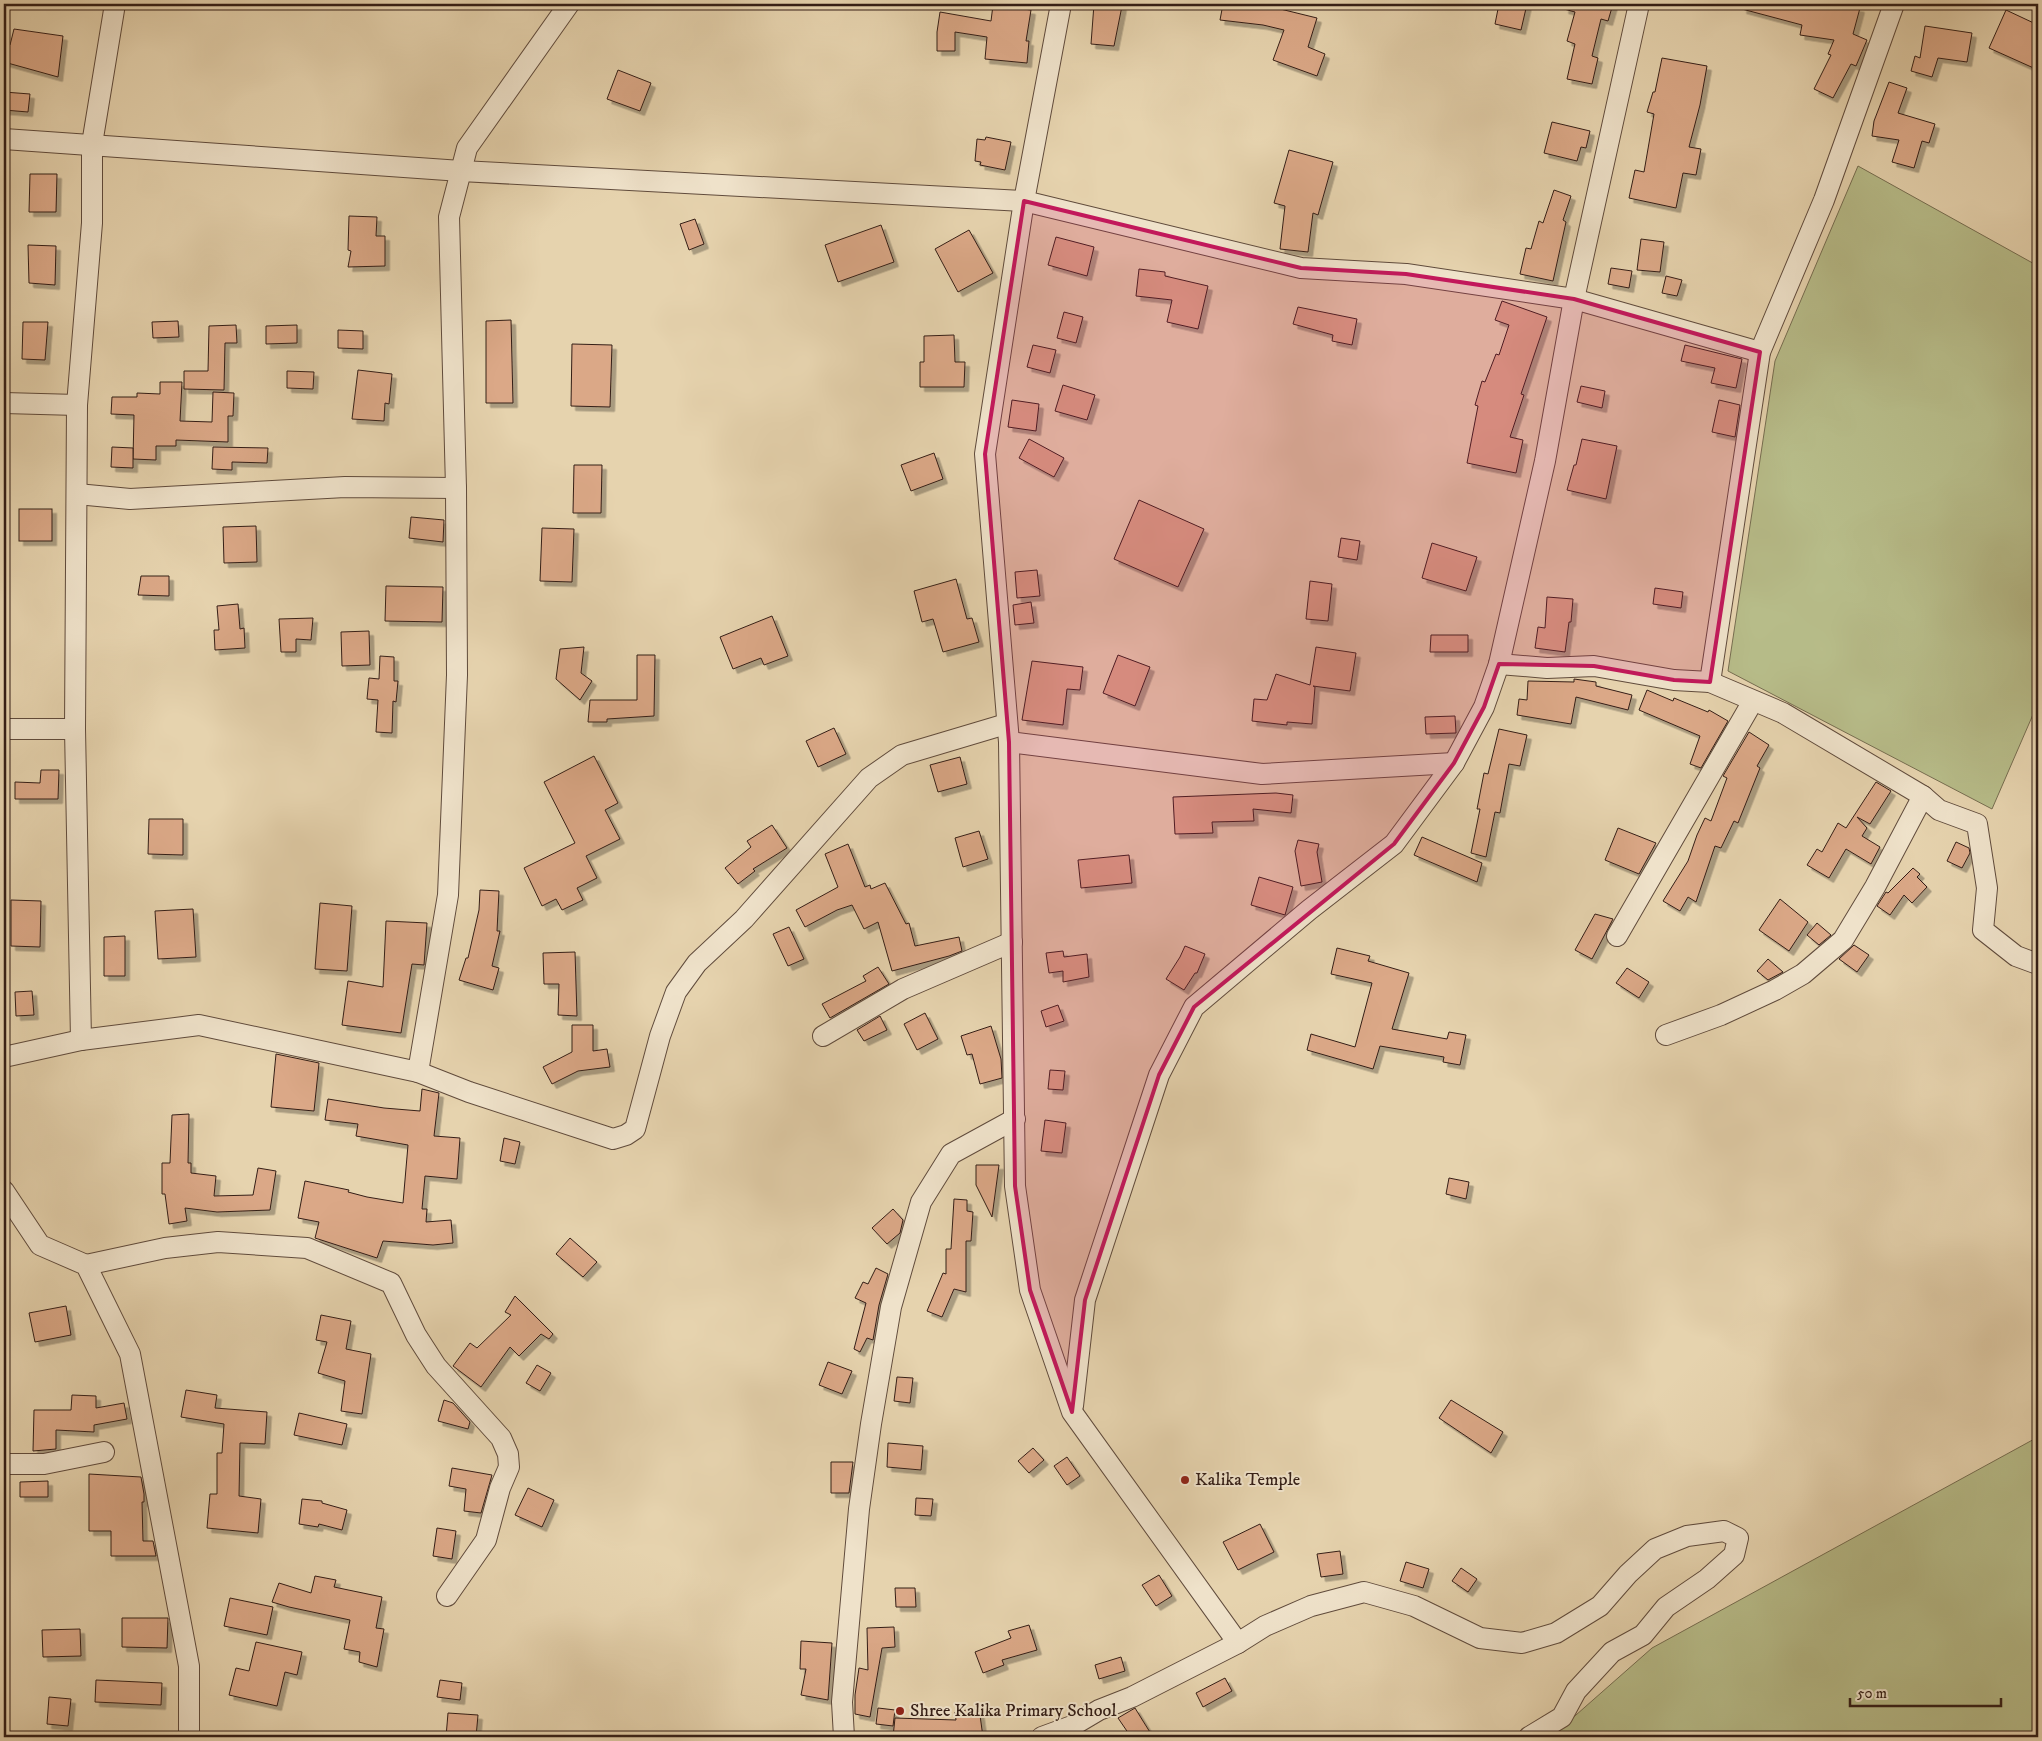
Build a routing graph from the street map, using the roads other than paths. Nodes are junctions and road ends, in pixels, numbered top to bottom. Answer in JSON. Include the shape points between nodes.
{"nodes":[{"id":1,"x":115,"y":4,"type":"edge"},
{"id":2,"x":569,"y":4,"type":"edge"},
{"id":3,"x":1061,"y":4,"type":"edge"},
{"id":4,"x":1639,"y":4,"type":"edge"},
{"id":5,"x":1894,"y":4,"type":"edge"},
{"id":6,"x":4,"y":138,"type":"edge"},
{"id":7,"x":92,"y":144,"type":"junction"},
{"id":8,"x":461,"y":171,"type":"junction"},
{"id":9,"x":1024,"y":200,"type":"junction"},
{"id":10,"x":1574,"y":299,"type":"junction"},
{"id":11,"x":1760,"y":352,"type":"junction"},
{"id":12,"x":4,"y":404,"type":"edge"},
{"id":13,"x":77,"y":404,"type":"junction"},
{"id":14,"x":456,"y":488,"type":"junction"},
{"id":15,"x":77,"y":494,"type":"junction"},
{"id":16,"x":1499,"y":664,"type":"junction"},
{"id":17,"x":1710,"y":682,"type":"junction"},
{"id":18,"x":1753,"y":701,"type":"junction"},
{"id":19,"x":4,"y":729,"type":"edge"},
{"id":20,"x":75,"y":729,"type":"junction"},
{"id":21,"x":1008,"y":733,"type":"junction"},
{"id":22,"x":1454,"y":763,"type":"junction"},
{"id":23,"x":1923,"y":796,"type":"junction"},
{"id":24,"x":1617,"y":936,"type":"dead end"},
{"id":25,"x":1012,"y":942,"type":"junction"},
{"id":26,"x":2038,"y":962,"type":"edge"},
{"id":27,"x":1666,"y":1035,"type":"dead end"},
{"id":28,"x":823,"y":1036,"type":"dead end"},
{"id":29,"x":81,"y":1040,"type":"junction"},
{"id":30,"x":4,"y":1057,"type":"edge"},
{"id":31,"x":418,"y":1072,"type":"junction"},
{"id":32,"x":1015,"y":1119,"type":"junction"},
{"id":33,"x":4,"y":1192,"type":"edge"},
{"id":34,"x":86,"y":1264,"type":"junction"},
{"id":35,"x":1072,"y":1412,"type":"junction"},
{"id":36,"x":104,"y":1452,"type":"dead end"},
{"id":37,"x":4,"y":1464,"type":"edge"},
{"id":38,"x":447,"y":1596,"type":"dead end"},
{"id":39,"x":1238,"y":1643,"type":"junction"},
{"id":40,"x":189,"y":1737,"type":"edge"},
{"id":41,"x":844,"y":1737,"type":"edge"},
{"id":42,"x":1042,"y":1737,"type":"edge"},
{"id":43,"x":1529,"y":1737,"type":"edge"}],
"edges":[{"from":1,"to":7,"type":"street"},
{"from":2,"to":8,"type":"street","via":[[467,148]]},
{"from":3,"to":9,"type":"street"},
{"from":4,"to":10,"type":"street"},
{"from":5,"to":11,"type":"street","via":[[1824,200]]},
{"from":6,"to":7,"type":"street"},
{"from":7,"to":8,"type":"street"},
{"from":7,"to":13,"type":"street","via":[[92,223]]},
{"from":8,"to":9,"type":"street"},
{"from":8,"to":14,"type":"street","via":[[449,217]]},
{"from":9,"to":10,"type":"street","via":[[1300,268],[1406,274]]},
{"from":9,"to":21,"type":"street","via":[[986,454]]},
{"from":10,"to":11,"type":"street"},
{"from":10,"to":16,"type":"street","via":[[1545,461]]},
{"from":11,"to":17,"type":"street"},
{"from":12,"to":13,"type":"street"},
{"from":13,"to":15,"type":"street"},
{"from":14,"to":15,"type":"street","via":[[345,487],[130,500]]},
{"from":14,"to":31,"type":"street","via":[[457,674],[448,895]]},
{"from":15,"to":20,"type":"street"},
{"from":16,"to":17,"type":"street","via":[[1547,668],[1594,666],[1674,680]]},
{"from":16,"to":22,"type":"street","via":[[1484,707]]},
{"from":17,"to":18,"type":"street"},
{"from":18,"to":23,"type":"street","via":[[1783,712]]},
{"from":18,"to":24,"type":"street"},
{"from":19,"to":20,"type":"street"},
{"from":20,"to":29,"type":"street"},
{"from":21,"to":22,"type":"street","via":[[1262,774]]},
{"from":21,"to":25,"type":"street"},
{"from":21,"to":31,"type":"street","via":[[902,755],[869,778],[744,919],[697,963],[676,992],[660,1036],[635,1129],[626,1135],[613,1139]]},
{"from":22,"to":35,"type":"street","via":[[1394,844],[1309,910],[1194,1007],[1160,1075],[1085,1300]]},
{"from":23,"to":26,"type":"street","via":[[1939,810],[1978,824],[1987,888],[1983,930],[2016,956]]},
{"from":23,"to":27,"type":"street","via":[[1843,940],[1803,974],[1775,990]]},
{"from":25,"to":28,"type":"street","via":[[903,990]]},
{"from":25,"to":32,"type":"street"},
{"from":29,"to":30,"type":"street"},
{"from":29,"to":31,"type":"street","via":[[199,1025]]},
{"from":32,"to":35,"type":"street","via":[[1015,1186],[1030,1290]]},
{"from":32,"to":41,"type":"street","via":[[951,1154],[921,1202],[890,1307],[859,1509],[842,1702]]},
{"from":33,"to":34,"type":"street","via":[[40,1245]]},
{"from":34,"to":38,"type":"street","via":[[165,1248],[218,1242],[307,1248],[391,1283],[416,1335],[436,1366],[501,1438],[508,1454],[509,1467],[486,1540]]},
{"from":34,"to":40,"type":"street","via":[[130,1354],[189,1666]]},
{"from":35,"to":39,"type":"street"},
{"from":36,"to":37,"type":"street","via":[[44,1464]]},
{"from":39,"to":42,"type":"street","via":[[1072,1726]]},
{"from":39,"to":43,"type":"street","via":[[1266,1626],[1311,1606],[1364,1592],[1414,1606],[1480,1638],[1522,1643],[1556,1633],[1600,1606],[1655,1548],[1687,1536],[1724,1531],[1738,1538],[1734,1555],[1708,1579],[1666,1606],[1643,1635],[1612,1652],[1576,1691],[1562,1717]]}]}
